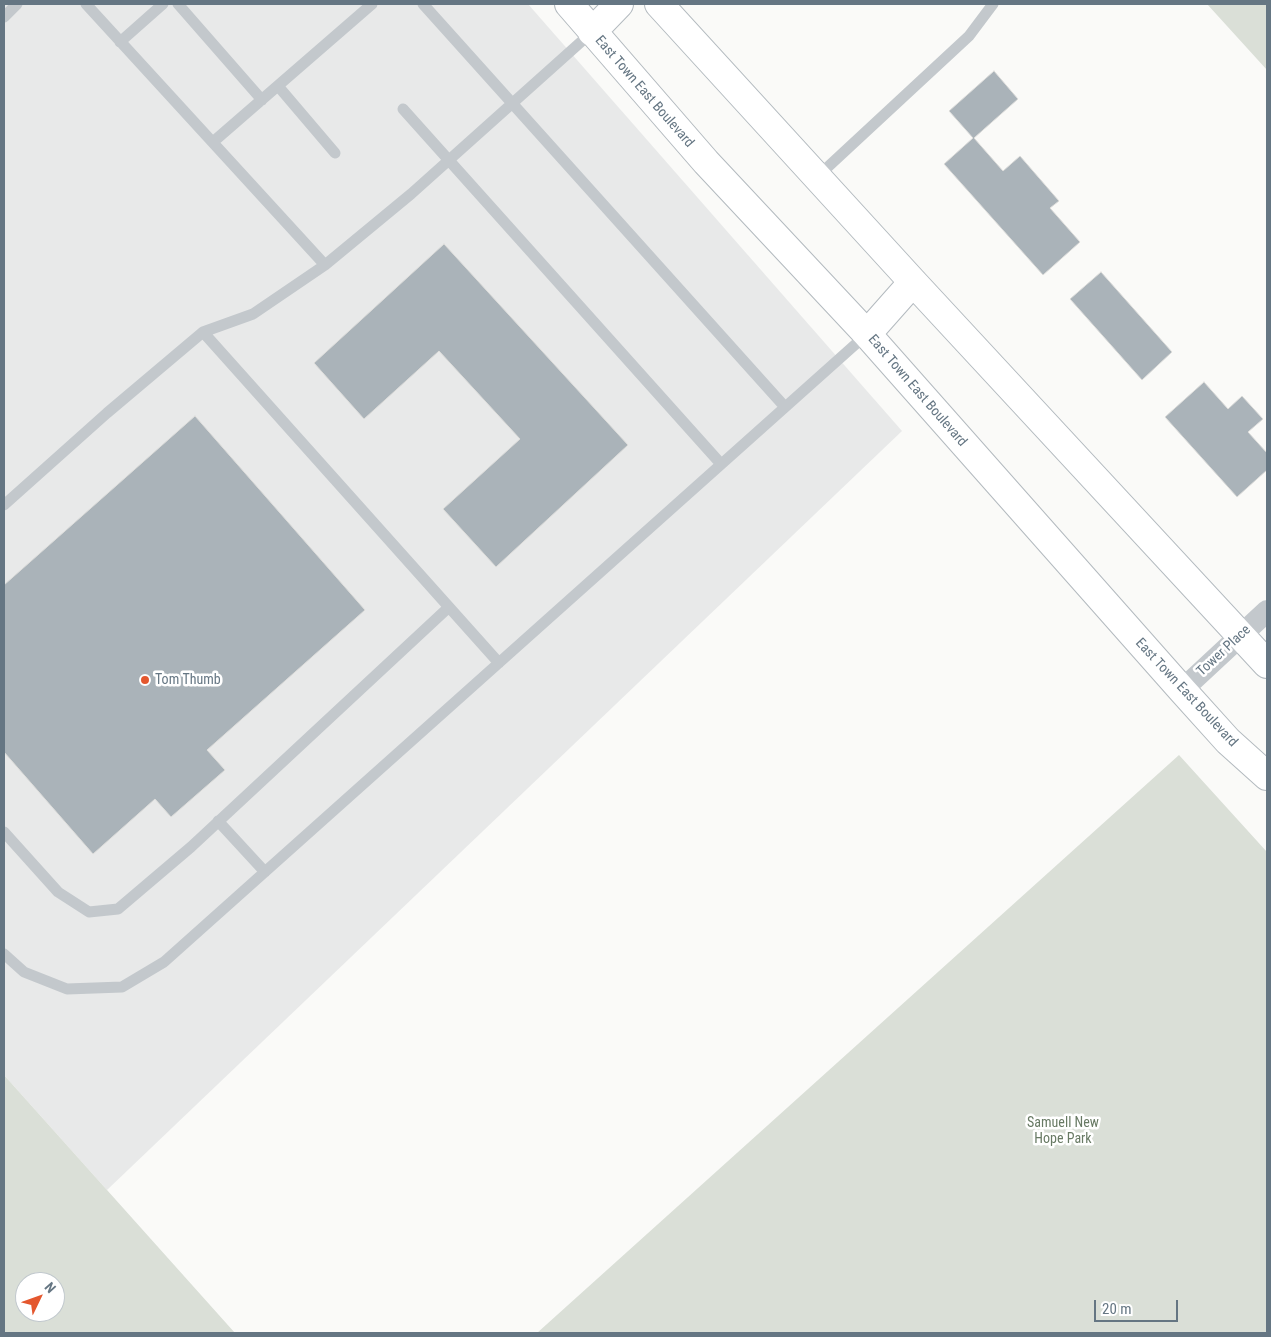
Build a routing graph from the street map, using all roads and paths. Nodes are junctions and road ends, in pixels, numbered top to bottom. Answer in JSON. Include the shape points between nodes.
{"nodes":[{"id":1,"x":17,"y":4,"type":"edge"},
{"id":2,"x":86,"y":4,"type":"edge"},
{"id":3,"x":163,"y":4,"type":"edge"},
{"id":4,"x":178,"y":4,"type":"edge"},
{"id":5,"x":372,"y":4,"type":"edge"},
{"id":6,"x":423,"y":4,"type":"edge"},
{"id":7,"x":569,"y":4,"type":"edge"},
{"id":8,"x":619,"y":4,"type":"edge"},
{"id":9,"x":659,"y":4,"type":"edge"},
{"id":10,"x":993,"y":4,"type":"edge"},
{"id":11,"x":4,"y":17,"type":"edge"},
{"id":12,"x":592,"y":32,"type":"junction"},
{"id":13,"x":120,"y":42,"type":"junction"},
{"id":14,"x":278,"y":86,"type":"junction"},
{"id":15,"x":262,"y":100,"type":"junction"},
{"id":16,"x":513,"y":104,"type":"junction"},
{"id":17,"x":403,"y":109,"type":"dead end"},
{"id":18,"x":214,"y":142,"type":"junction"},
{"id":19,"x":335,"y":153,"type":"dead end"},
{"id":20,"x":448,"y":161,"type":"junction"},
{"id":21,"x":818,"y":177,"type":"junction"},
{"id":22,"x":325,"y":265,"type":"junction"},
{"id":23,"x":913,"y":282,"type":"junction"},
{"id":24,"x":202,"y":332,"type":"junction"},
{"id":25,"x":867,"y":334,"type":"junction"},
{"id":26,"x":785,"y":407,"type":"junction"},
{"id":27,"x":721,"y":464,"type":"junction"},
{"id":28,"x":4,"y":505,"type":"edge"},
{"id":29,"x":449,"y":607,"type":"junction"},
{"id":30,"x":1267,"y":611,"type":"edge"},
{"id":31,"x":1241,"y":635,"type":"junction"},
{"id":32,"x":500,"y":663,"type":"junction"},
{"id":33,"x":1267,"y":664,"type":"edge"},
{"id":34,"x":1182,"y":690,"type":"junction"},
{"id":35,"x":1267,"y":776,"type":"edge"},
{"id":36,"x":218,"y":821,"type":"junction"},
{"id":37,"x":4,"y":832,"type":"edge"},
{"id":38,"x":265,"y":872,"type":"junction"},
{"id":39,"x":4,"y":954,"type":"edge"}],
"edges":[{"from":1,"to":11,"type":"lane"},
{"from":2,"to":13,"type":"lane"},
{"from":3,"to":13,"type":"lane"},
{"from":4,"to":15,"type":"lane"},
{"from":5,"to":14,"type":"lane"},
{"from":6,"to":16,"type":"lane"},
{"from":7,"to":12,"type":"street","name":"East Town East Boulevard"},
{"from":8,"to":12,"type":"street"},
{"from":9,"to":21,"type":"street"},
{"from":10,"to":21,"type":"lane","via":[[969,36]]},
{"from":12,"to":16,"type":"lane"},
{"from":12,"to":25,"type":"street","name":"East Town East Boulevard","via":[[706,162]]},
{"from":13,"to":18,"type":"lane"},
{"from":14,"to":15,"type":"lane"},
{"from":14,"to":19,"type":"lane"},
{"from":15,"to":18,"type":"lane"},
{"from":16,"to":20,"type":"lane"},
{"from":16,"to":26,"type":"lane"},
{"from":17,"to":20,"type":"lane"},
{"from":18,"to":22,"type":"lane"},
{"from":20,"to":22,"type":"lane"},
{"from":20,"to":27,"type":"lane"},
{"from":21,"to":23,"type":"street"},
{"from":22,"to":24,"type":"lane","via":[[253,314]]},
{"from":23,"to":25,"type":"street"},
{"from":23,"to":31,"type":"street"},
{"from":24,"to":28,"type":"lane"},
{"from":24,"to":29,"type":"lane"},
{"from":25,"to":26,"type":"lane"},
{"from":25,"to":34,"type":"street","name":"East Town East Boulevard"},
{"from":26,"to":27,"type":"lane"},
{"from":27,"to":32,"type":"lane"},
{"from":29,"to":32,"type":"lane"},
{"from":29,"to":36,"type":"lane"},
{"from":30,"to":31,"type":"street","name":"Tower Place"},
{"from":31,"to":33,"type":"street"},
{"from":31,"to":34,"type":"street","name":"Tower Place"},
{"from":32,"to":38,"type":"lane"},
{"from":34,"to":35,"type":"street","name":"East Town East Boulevard","via":[[1228,741]]},
{"from":36,"to":37,"type":"lane","via":[[118,909],[89,912],[58,892]]},
{"from":36,"to":38,"type":"lane"},
{"from":38,"to":39,"type":"lane","via":[[164,962],[122,987],[67,989],[24,972]]}]}
